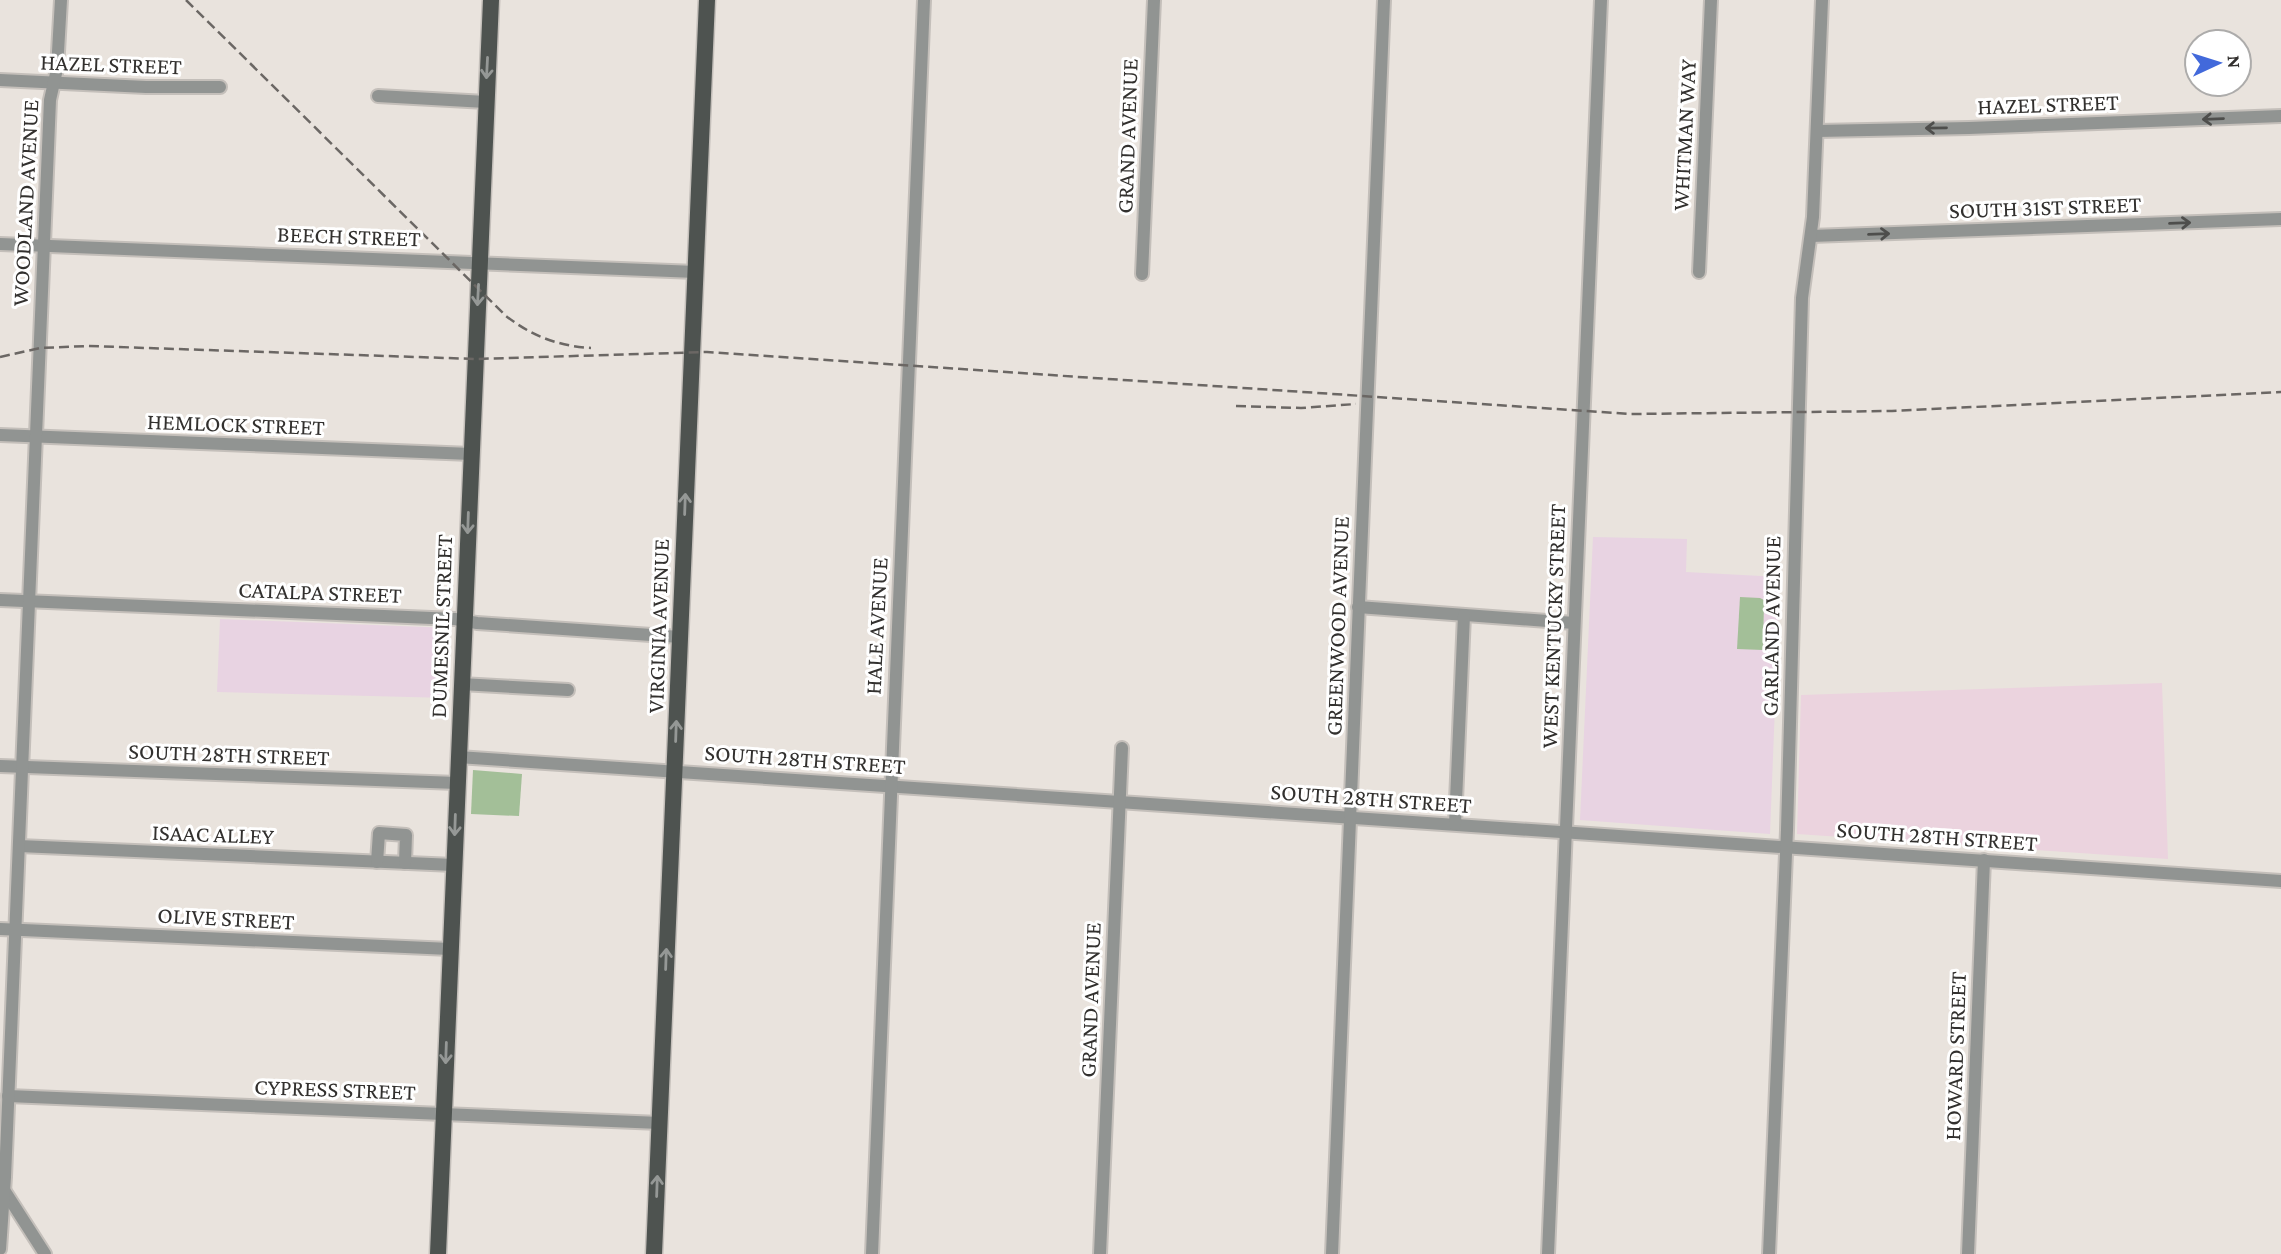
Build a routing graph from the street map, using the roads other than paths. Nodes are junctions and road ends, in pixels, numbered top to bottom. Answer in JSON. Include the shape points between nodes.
{"nodes":[{"id":1,"x":61,"y":0,"type":"edge"},
{"id":2,"x":491,"y":0,"type":"edge"},
{"id":3,"x":707,"y":0,"type":"edge"},
{"id":4,"x":924,"y":0,"type":"edge"},
{"id":5,"x":1154,"y":0,"type":"edge"},
{"id":6,"x":1384,"y":0,"type":"edge"},
{"id":7,"x":1601,"y":0,"type":"edge"},
{"id":8,"x":1711,"y":0,"type":"edge"},
{"id":9,"x":1822,"y":0,"type":"edge"},
{"id":10,"x":0,"y":80,"type":"edge"},
{"id":11,"x":54,"y":83,"type":"junction"},
{"id":12,"x":220,"y":88,"type":"dead end"},
{"id":13,"x":378,"y":96,"type":"dead end"},
{"id":14,"x":486,"y":102,"type":"junction"},
{"id":15,"x":2281,"y":116,"type":"edge"},
{"id":16,"x":1817,"y":131,"type":"junction"},
{"id":17,"x":2281,"y":219,"type":"edge"},
{"id":18,"x":1811,"y":236,"type":"junction"},
{"id":19,"x":0,"y":244,"type":"edge"},
{"id":20,"x":44,"y":245,"type":"junction"},
{"id":21,"x":480,"y":263,"type":"junction"},
{"id":22,"x":696,"y":272,"type":"junction"},
{"id":23,"x":1699,"y":272,"type":"dead end"},
{"id":24,"x":1142,"y":274,"type":"dead end"},
{"id":25,"x":0,"y":435,"type":"edge"},
{"id":26,"x":36,"y":437,"type":"junction"},
{"id":27,"x":471,"y":454,"type":"junction"},
{"id":28,"x":0,"y":600,"type":"edge"},
{"id":29,"x":29,"y":601,"type":"junction"},
{"id":30,"x":1359,"y":607,"type":"junction"},
{"id":31,"x":1464,"y":615,"type":"junction"},
{"id":32,"x":464,"y":620,"type":"junction"},
{"id":33,"x":1574,"y":623,"type":"junction"},
{"id":34,"x":680,"y":637,"type":"junction"},
{"id":35,"x":461,"y":684,"type":"junction"},
{"id":36,"x":568,"y":690,"type":"dead end"},
{"id":37,"x":1122,"y":748,"type":"dead end"},
{"id":38,"x":458,"y":757,"type":"junction"},
{"id":39,"x":0,"y":766,"type":"edge"},
{"id":40,"x":22,"y":767,"type":"junction"},
{"id":41,"x":675,"y":772,"type":"junction"},
{"id":42,"x":457,"y":783,"type":"junction"},
{"id":43,"x":890,"y":786,"type":"junction"},
{"id":44,"x":1120,"y":802,"type":"junction"},
{"id":45,"x":1350,"y":817,"type":"junction"},
{"id":46,"x":1455,"y":824,"type":"junction"},
{"id":47,"x":1566,"y":832,"type":"junction"},
{"id":48,"x":19,"y":846,"type":"junction"},
{"id":49,"x":1786,"y":847,"type":"junction"},
{"id":50,"x":1984,"y":860,"type":"junction"},
{"id":51,"x":377,"y":862,"type":"junction"},
{"id":52,"x":405,"y":863,"type":"junction"},
{"id":53,"x":454,"y":865,"type":"junction"},
{"id":54,"x":2281,"y":881,"type":"edge"},
{"id":55,"x":0,"y":929,"type":"edge"},
{"id":56,"x":15,"y":929,"type":"junction"},
{"id":57,"x":450,"y":949,"type":"junction"},
{"id":58,"x":8,"y":1096,"type":"junction"},
{"id":59,"x":444,"y":1114,"type":"junction"},
{"id":60,"x":660,"y":1123,"type":"junction"},
{"id":61,"x":2,"y":1186,"type":"edge"},
{"id":62,"x":0,"y":1248,"type":"edge"},
{"id":63,"x":45,"y":1254,"type":"edge"},
{"id":64,"x":438,"y":1254,"type":"edge"},
{"id":65,"x":654,"y":1254,"type":"edge"},
{"id":66,"x":872,"y":1254,"type":"edge"},
{"id":67,"x":1100,"y":1254,"type":"edge"},
{"id":68,"x":1332,"y":1254,"type":"edge"},
{"id":69,"x":1548,"y":1254,"type":"edge"},
{"id":70,"x":1769,"y":1254,"type":"edge"},
{"id":71,"x":1968,"y":1254,"type":"edge"}],
"edges":[{"from":1,"to":11,"type":"street","name":"WOODLAND AVENUE"},
{"from":2,"to":14,"type":"main road","name":"DUMESNIL STREET","one_way":true},
{"from":3,"to":22,"type":"main road","name":"VIRGINIA AVENUE"},
{"from":4,"to":43,"type":"street","name":"HALE AVENUE"},
{"from":5,"to":24,"type":"street","name":"GRAND AVENUE"},
{"from":6,"to":30,"type":"street","name":"GREENWOOD AVENUE"},
{"from":7,"to":33,"type":"street","name":"WEST KENTUCKY STREET"},
{"from":8,"to":23,"type":"street","name":"WHITMAN WAY"},
{"from":9,"to":16,"type":"street","name":"GARLAND AVENUE"},
{"from":10,"to":11,"type":"street","name":"HAZEL STREET"},
{"from":11,"to":12,"type":"street","name":"HAZEL STREET"},
{"from":11,"to":20,"type":"street","name":"WOODLAND AVENUE"},
{"from":13,"to":14,"type":"street"},
{"from":14,"to":21,"type":"main road","name":"DUMESNIL STREET"},
{"from":15,"to":16,"type":"street","name":"HAZEL STREET","one_way":true},
{"from":16,"to":18,"type":"street","name":"GARLAND AVENUE"},
{"from":18,"to":17,"type":"street","name":"SOUTH 31ST STREET","one_way":true},
{"from":18,"to":49,"type":"street","name":"GARLAND AVENUE","via":[[1801,323]]},
{"from":19,"to":20,"type":"street","name":"BEECH STREET"},
{"from":20,"to":21,"type":"street","name":"BEECH STREET"},
{"from":20,"to":26,"type":"street","name":"WOODLAND AVENUE"},
{"from":21,"to":22,"type":"street","name":"BEECH STREET"},
{"from":21,"to":27,"type":"main road","name":"DUMESNIL STREET","one_way":true},
{"from":34,"to":22,"type":"main road","name":"VIRGINIA AVENUE","one_way":true},
{"from":25,"to":26,"type":"street","name":"HEMLOCK STREET"},
{"from":26,"to":27,"type":"street","name":"HEMLOCK STREET"},
{"from":26,"to":29,"type":"street","name":"WOODLAND AVENUE"},
{"from":27,"to":32,"type":"main road","name":"DUMESNIL STREET","one_way":true},
{"from":28,"to":29,"type":"street","name":"CATALPA STREET"},
{"from":29,"to":32,"type":"street","name":"CATALPA STREET"},
{"from":29,"to":40,"type":"street","name":"WOODLAND AVENUE"},
{"from":30,"to":31,"type":"street"},
{"from":30,"to":45,"type":"street","name":"GREENWOOD AVENUE"},
{"from":31,"to":33,"type":"street"},
{"from":31,"to":46,"type":"street"},
{"from":32,"to":34,"type":"street","name":"CATALPA STREET"},
{"from":32,"to":35,"type":"main road","name":"DUMESNIL STREET"},
{"from":33,"to":47,"type":"street","name":"WEST KENTUCKY STREET"},
{"from":41,"to":34,"type":"main road","name":"VIRGINIA AVENUE","one_way":true},
{"from":35,"to":36,"type":"street"},
{"from":35,"to":38,"type":"main road","name":"DUMESNIL STREET"},
{"from":37,"to":44,"type":"street","name":"GRAND AVENUE"},
{"from":38,"to":41,"type":"street","name":"SOUTH 28TH STREET"},
{"from":38,"to":42,"type":"main road","name":"DUMESNIL STREET"},
{"from":39,"to":40,"type":"street","name":"SOUTH 28TH STREET"},
{"from":40,"to":42,"type":"street","name":"SOUTH 28TH STREET"},
{"from":40,"to":48,"type":"street","name":"WOODLAND AVENUE"},
{"from":41,"to":43,"type":"street","name":"SOUTH 28TH STREET"},
{"from":60,"to":41,"type":"main road","name":"VIRGINIA AVENUE","one_way":true},
{"from":42,"to":53,"type":"main road","name":"DUMESNIL STREET","one_way":true},
{"from":43,"to":44,"type":"street","name":"SOUTH 28TH STREET"},
{"from":43,"to":66,"type":"street","name":"HALE AVENUE"},
{"from":44,"to":45,"type":"street","name":"SOUTH 28TH STREET"},
{"from":44,"to":67,"type":"street","name":"GRAND AVENUE"},
{"from":45,"to":46,"type":"street","name":"SOUTH 28TH STREET"},
{"from":45,"to":68,"type":"street","name":"GREENWOOD AVENUE"},
{"from":46,"to":47,"type":"street","name":"SOUTH 28TH STREET"},
{"from":47,"to":49,"type":"street","name":"SOUTH 28TH STREET"},
{"from":47,"to":69,"type":"street","name":"WEST KENTUCKY STREET"},
{"from":48,"to":51,"type":"street","name":"ISAAC ALLEY"},
{"from":48,"to":56,"type":"street","name":"WOODLAND AVENUE"},
{"from":49,"to":50,"type":"street","name":"SOUTH 28TH STREET"},
{"from":49,"to":70,"type":"street","name":"GARLAND AVENUE"},
{"from":50,"to":54,"type":"street","name":"SOUTH 28TH STREET"},
{"from":50,"to":71,"type":"street","name":"HOWARD STREET"},
{"from":51,"to":52,"type":"street","name":"ISAAC ALLEY"},
{"from":51,"to":52,"type":"street","via":[[379,834],[406,835]]},
{"from":52,"to":53,"type":"street","name":"ISAAC ALLEY"},
{"from":53,"to":57,"type":"main road","name":"DUMESNIL STREET"},
{"from":55,"to":56,"type":"street","name":"OLIVE STREET"},
{"from":56,"to":57,"type":"street","name":"OLIVE STREET"},
{"from":56,"to":58,"type":"street","name":"WOODLAND AVENUE"},
{"from":57,"to":59,"type":"main road","name":"DUMESNIL STREET","one_way":true},
{"from":58,"to":59,"type":"street","name":"CYPRESS STREET"},
{"from":58,"to":61,"type":"street","name":"WOODLAND AVENUE"},
{"from":59,"to":60,"type":"street","name":"CYPRESS STREET"},
{"from":59,"to":64,"type":"main road","name":"DUMESNIL STREET"},
{"from":65,"to":60,"type":"main road","name":"VIRGINIA AVENUE","one_way":true},
{"from":61,"to":62,"type":"street","name":"WOODLAND AVENUE"},
{"from":61,"to":63,"type":"street"}]}
